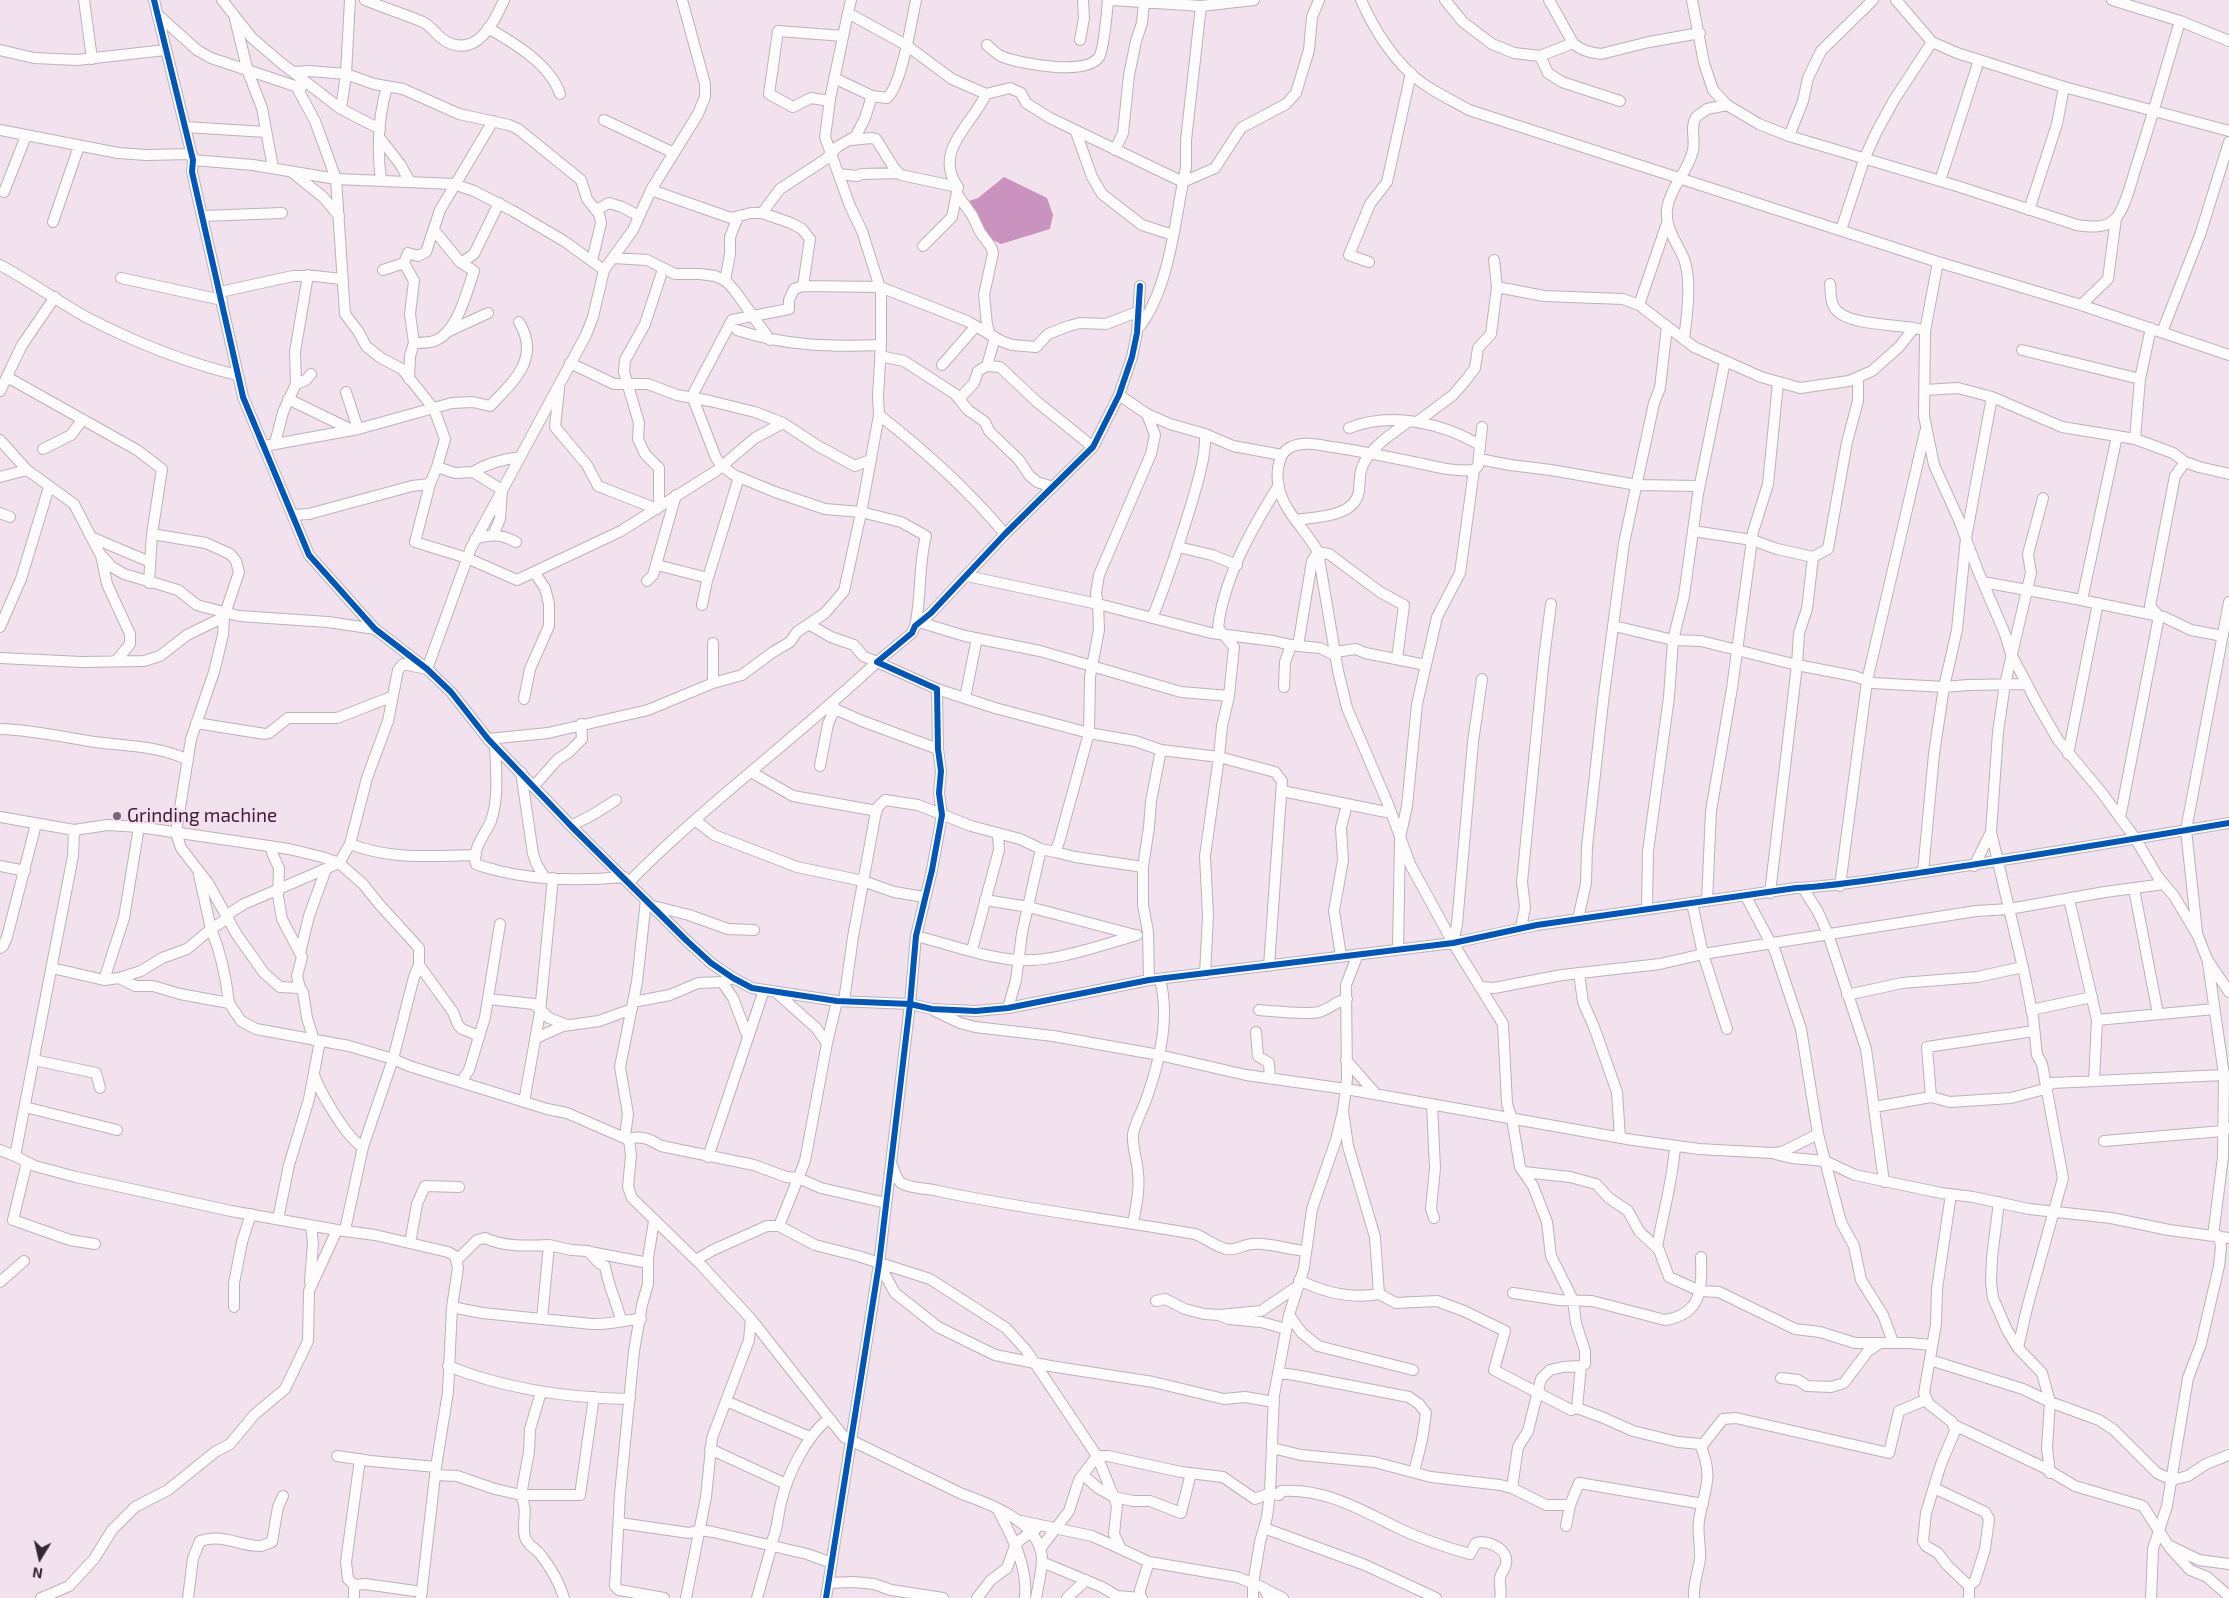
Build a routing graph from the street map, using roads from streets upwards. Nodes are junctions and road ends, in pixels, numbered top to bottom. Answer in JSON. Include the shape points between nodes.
{"nodes":[{"id":1,"x":84,"y":0,"type":"edge"},
{"id":2,"x":154,"y":0,"type":"edge"},
{"id":3,"x":222,"y":0,"type":"edge"},
{"id":4,"x":350,"y":0,"type":"edge"},
{"id":5,"x":365,"y":0,"type":"edge"},
{"id":6,"x":504,"y":0,"type":"edge"},
{"id":7,"x":682,"y":0,"type":"edge"},
{"id":8,"x":851,"y":0,"type":"edge"},
{"id":9,"x":916,"y":0,"type":"edge"},
{"id":10,"x":1083,"y":0,"type":"edge"},
{"id":11,"x":1108,"y":0,"type":"edge"},
{"id":12,"x":1112,"y":0,"type":"edge"},
{"id":13,"x":1254,"y":0,"type":"edge"},
{"id":14,"x":1319,"y":0,"type":"edge"},
{"id":15,"x":1361,"y":0,"type":"edge"},
{"id":16,"x":1445,"y":0,"type":"edge"},
{"id":17,"x":1549,"y":0,"type":"edge"},
{"id":18,"x":1692,"y":0,"type":"edge"},
{"id":19,"x":1873,"y":0,"type":"edge"},
{"id":20,"x":1896,"y":0,"type":"edge"},
{"id":21,"x":2112,"y":0,"type":"edge"},
{"id":22,"x":1144,"y":2,"type":"junction"},
{"id":23,"x":1201,"y":6,"type":"junction"},
{"id":24,"x":848,"y":13,"type":"junction"},
{"id":25,"x":157,"y":14,"type":"junction"},
{"id":26,"x":235,"y":17,"type":"junction"},
{"id":27,"x":2180,"y":21,"type":"junction"},
{"id":28,"x":488,"y":28,"type":"junction"},
{"id":29,"x":1700,"y":32,"type":"junction"},
{"id":30,"x":843,"y":36,"type":"junction"},
{"id":31,"x":1080,"y":40,"type":"dead end"},
{"id":32,"x":2229,"y":41,"type":"edge"},
{"id":33,"x":1932,"y":42,"type":"junction"},
{"id":34,"x":1573,"y":43,"type":"junction"},
{"id":35,"x":906,"y":45,"type":"junction"},
{"id":36,"x":987,"y":45,"type":"dead end"},
{"id":37,"x":0,"y":50,"type":"edge"},
{"id":38,"x":165,"y":50,"type":"junction"},
{"id":39,"x":1540,"y":56,"type":"junction"},
{"id":40,"x":92,"y":59,"type":"junction"},
{"id":41,"x":1979,"y":60,"type":"junction"},
{"id":42,"x":248,"y":72,"type":"junction"},
{"id":43,"x":294,"y":72,"type":"junction"},
{"id":44,"x":346,"y":74,"type":"junction"},
{"id":45,"x":1410,"y":74,"type":"junction"},
{"id":46,"x":834,"y":78,"type":"junction"},
{"id":47,"x":296,"y":86,"type":"junction"},
{"id":48,"x":387,"y":87,"type":"junction"},
{"id":49,"x":2064,"y":87,"type":"junction"},
{"id":50,"x":560,"y":94,"type":"dead end"},
{"id":51,"x":986,"y":94,"type":"junction"},
{"id":52,"x":323,"y":95,"type":"junction"},
{"id":53,"x":872,"y":96,"type":"junction"},
{"id":54,"x":830,"y":101,"type":"junction"},
{"id":55,"x":1620,"y":101,"type":"dead end"},
{"id":56,"x":1727,"y":105,"type":"junction"},
{"id":57,"x":341,"y":109,"type":"junction"},
{"id":58,"x":2153,"y":111,"type":"junction"},
{"id":59,"x":604,"y":120,"type":"dead end"},
{"id":60,"x":493,"y":121,"type":"junction"},
{"id":61,"x":185,"y":127,"type":"junction"},
{"id":62,"x":0,"y":130,"type":"edge"},
{"id":63,"x":2229,"y":131,"type":"edge"},
{"id":64,"x":266,"y":132,"type":"junction"},
{"id":65,"x":1076,"y":132,"type":"junction"},
{"id":66,"x":379,"y":133,"type":"junction"},
{"id":67,"x":26,"y":136,"type":"junction"},
{"id":68,"x":1789,"y":136,"type":"junction"},
{"id":69,"x":851,"y":140,"type":"junction"},
{"id":70,"x":2229,"y":142,"type":"edge"},
{"id":71,"x":79,"y":146,"type":"junction"},
{"id":72,"x":1115,"y":150,"type":"junction"},
{"id":73,"x":674,"y":153,"type":"junction"},
{"id":74,"x":831,"y":154,"type":"junction"},
{"id":75,"x":192,"y":157,"type":"junction"},
{"id":76,"x":1865,"y":158,"type":"junction"},
{"id":77,"x":273,"y":168,"type":"junction"},
{"id":78,"x":288,"y":170,"type":"junction"},
{"id":79,"x":898,"y":173,"type":"junction"},
{"id":80,"x":839,"y":174,"type":"junction"},
{"id":81,"x":1678,"y":178,"type":"junction"},
{"id":82,"x":336,"y":179,"type":"junction"},
{"id":83,"x":381,"y":180,"type":"junction"},
{"id":84,"x":409,"y":180,"type":"junction"},
{"id":85,"x":1183,"y":182,"type":"junction"},
{"id":86,"x":1940,"y":182,"type":"junction"},
{"id":87,"x":454,"y":184,"type":"junction"},
{"id":88,"x":651,"y":190,"type":"junction"},
{"id":89,"x":958,"y":190,"type":"junction"},
{"id":90,"x":4,"y":192,"type":"dead end"},
{"id":91,"x":499,"y":203,"type":"junction"},
{"id":92,"x":596,"y":210,"type":"junction"},
{"id":93,"x":2029,"y":210,"type":"junction"},
{"id":94,"x":282,"y":213,"type":"dead end"},
{"id":95,"x":762,"y":213,"type":"junction"},
{"id":96,"x":203,"y":216,"type":"junction"},
{"id":97,"x":338,"y":216,"type":"junction"},
{"id":98,"x":640,"y":216,"type":"junction"},
{"id":99,"x":738,"y":217,"type":"junction"},
{"id":100,"x":2116,"y":218,"type":"junction"},
{"id":101,"x":53,"y":222,"type":"dead end"},
{"id":102,"x":1667,"y":223,"type":"junction"},
{"id":103,"x":434,"y":230,"type":"junction"},
{"id":104,"x":1841,"y":230,"type":"junction"},
{"id":105,"x":1173,"y":235,"type":"junction"},
{"id":106,"x":923,"y":246,"type":"dead end"},
{"id":107,"x":613,"y":258,"type":"junction"},
{"id":108,"x":1494,"y":260,"type":"dead end"},
{"id":109,"x":592,"y":261,"type":"junction"},
{"id":110,"x":1369,"y":262,"type":"dead end"},
{"id":111,"x":1938,"y":262,"type":"junction"},
{"id":112,"x":404,"y":263,"type":"junction"},
{"id":113,"x":461,"y":263,"type":"junction"},
{"id":114,"x":0,"y":265,"type":"edge"},
{"id":115,"x":664,"y":269,"type":"junction"},
{"id":116,"x":383,"y":270,"type":"dead end"},
{"id":117,"x":604,"y":270,"type":"junction"},
{"id":118,"x":308,"y":275,"type":"junction"},
{"id":119,"x":121,"y":278,"type":"dead end"},
{"id":120,"x":342,"y":280,"type":"junction"},
{"id":121,"x":725,"y":281,"type":"junction"},
{"id":122,"x":1830,"y":284,"type":"dead end"},
{"id":123,"x":803,"y":286,"type":"junction"},
{"id":124,"x":1140,"y":286,"type":"dead end"},
{"id":125,"x":880,"y":287,"type":"junction"},
{"id":126,"x":1497,"y":287,"type":"junction"},
{"id":127,"x":221,"y":296,"type":"junction"},
{"id":128,"x":55,"y":297,"type":"junction"},
{"id":129,"x":1639,"y":305,"type":"junction"},
{"id":130,"x":2081,"y":306,"type":"junction"},
{"id":131,"x":1137,"y":312,"type":"junction"},
{"id":132,"x":488,"y":313,"type":"dead end"},
{"id":133,"x":752,"y":316,"type":"junction"},
{"id":134,"x":518,"y":322,"type":"dead end"},
{"id":135,"x":976,"y":326,"type":"junction"},
{"id":136,"x":1667,"y":326,"type":"junction"},
{"id":137,"x":1914,"y":328,"type":"junction"},
{"id":138,"x":2151,"y":328,"type":"junction"},
{"id":139,"x":737,"y":330,"type":"dead end"},
{"id":140,"x":1137,"y":330,"type":"junction"},
{"id":141,"x":1925,"y":331,"type":"junction"},
{"id":142,"x":447,"y":332,"type":"junction"},
{"id":143,"x":2162,"y":332,"type":"junction"},
{"id":144,"x":993,"y":336,"type":"junction"},
{"id":145,"x":1684,"y":339,"type":"junction"},
{"id":146,"x":770,"y":340,"type":"junction"},
{"id":147,"x":414,"y":343,"type":"junction"},
{"id":148,"x":881,"y":345,"type":"junction"},
{"id":149,"x":2022,"y":350,"type":"dead end"},
{"id":150,"x":2229,"y":355,"type":"edge"},
{"id":151,"x":880,"y":356,"type":"junction"},
{"id":152,"x":1725,"y":361,"type":"junction"},
{"id":153,"x":570,"y":363,"type":"junction"},
{"id":154,"x":942,"y":365,"type":"dead end"},
{"id":155,"x":987,"y":366,"type":"junction"},
{"id":156,"x":311,"y":374,"type":"dead end"},
{"id":157,"x":236,"y":375,"type":"junction"},
{"id":158,"x":7,"y":377,"type":"junction"},
{"id":159,"x":1858,"y":378,"type":"junction"},
{"id":160,"x":409,"y":379,"type":"junction"},
{"id":161,"x":2140,"y":379,"type":"junction"},
{"id":162,"x":1778,"y":383,"type":"junction"},
{"id":163,"x":296,"y":384,"type":"junction"},
{"id":164,"x":628,"y":384,"type":"junction"},
{"id":165,"x":559,"y":385,"type":"junction"},
{"id":166,"x":1924,"y":390,"type":"junction"},
{"id":167,"x":0,"y":391,"type":"edge"},
{"id":168,"x":346,"y":392,"type":"dead end"},
{"id":169,"x":1120,"y":395,"type":"junction"},
{"id":170,"x":1992,"y":396,"type":"junction"},
{"id":171,"x":693,"y":398,"type":"junction"},
{"id":172,"x":288,"y":399,"type":"junction"},
{"id":173,"x":959,"y":399,"type":"junction"},
{"id":174,"x":434,"y":409,"type":"junction"},
{"id":175,"x":1147,"y":414,"type":"junction"},
{"id":176,"x":879,"y":415,"type":"junction"},
{"id":177,"x":82,"y":420,"type":"junction"},
{"id":178,"x":1412,"y":422,"type":"junction"},
{"id":179,"x":783,"y":423,"type":"junction"},
{"id":180,"x":1170,"y":424,"type":"junction"},
{"id":181,"x":1926,"y":426,"type":"junction"},
{"id":182,"x":1482,"y":427,"type":"dead end"},
{"id":183,"x":1349,"y":428,"type":"dead end"},
{"id":184,"x":355,"y":430,"type":"junction"},
{"id":185,"x":1205,"y":434,"type":"junction"},
{"id":186,"x":1155,"y":435,"type":"junction"},
{"id":187,"x":2117,"y":436,"type":"junction"},
{"id":188,"x":2135,"y":439,"type":"junction"},
{"id":189,"x":0,"y":440,"type":"edge"},
{"id":190,"x":275,"y":443,"type":"junction"},
{"id":191,"x":1480,"y":445,"type":"junction"},
{"id":192,"x":264,"y":446,"type":"junction"},
{"id":193,"x":1093,"y":447,"type":"junction"},
{"id":194,"x":43,"y":449,"type":"dead end"},
{"id":195,"x":1370,"y":453,"type":"junction"},
{"id":196,"x":1282,"y":455,"type":"junction"},
{"id":197,"x":520,"y":457,"type":"junction"},
{"id":198,"x":1479,"y":458,"type":"junction"},
{"id":199,"x":870,"y":460,"type":"junction"},
{"id":200,"x":2185,"y":462,"type":"junction"},
{"id":201,"x":722,"y":466,"type":"junction"},
{"id":202,"x":437,"y":467,"type":"junction"},
{"id":203,"x":27,"y":470,"type":"junction"},
{"id":204,"x":1474,"y":470,"type":"junction"},
{"id":205,"x":473,"y":472,"type":"junction"},
{"id":206,"x":2229,"y":474,"type":"edge"},
{"id":207,"x":0,"y":477,"type":"edge"},
{"id":208,"x":739,"y":477,"type":"junction"},
{"id":209,"x":430,"y":484,"type":"junction"},
{"id":210,"x":1279,"y":485,"type":"junction"},
{"id":211,"x":1637,"y":485,"type":"junction"},
{"id":212,"x":1699,"y":486,"type":"junction"},
{"id":213,"x":49,"y":487,"type":"junction"},
{"id":214,"x":1053,"y":487,"type":"junction"},
{"id":215,"x":502,"y":490,"type":"junction"},
{"id":216,"x":676,"y":495,"type":"junction"},
{"id":217,"x":2043,"y":498,"type":"dead end"},
{"id":218,"x":658,"y":508,"type":"junction"},
{"id":219,"x":861,"y":512,"type":"junction"},
{"id":220,"x":293,"y":515,"type":"junction"},
{"id":221,"x":1296,"y":520,"type":"junction"},
{"id":222,"x":1694,"y":531,"type":"junction"},
{"id":223,"x":152,"y":534,"type":"junction"},
{"id":224,"x":1004,"y":534,"type":"junction"},
{"id":225,"x":493,"y":535,"type":"junction"},
{"id":226,"x":91,"y":537,"type":"junction"},
{"id":227,"x":1966,"y":538,"type":"junction"},
{"id":228,"x":475,"y":539,"type":"junction"},
{"id":229,"x":1752,"y":540,"type":"junction"},
{"id":230,"x":516,"y":542,"type":"dead end"},
{"id":231,"x":1178,"y":547,"type":"junction"},
{"id":232,"x":1318,"y":552,"type":"junction"},
{"id":233,"x":100,"y":554,"type":"junction"},
{"id":234,"x":1813,"y":557,"type":"junction"},
{"id":235,"x":466,"y":558,"type":"junction"},
{"id":236,"x":150,"y":562,"type":"junction"},
{"id":237,"x":657,"y":565,"type":"junction"},
{"id":238,"x":1237,"y":565,"type":"junction"},
{"id":239,"x":534,"y":572,"type":"junction"},
{"id":240,"x":967,"y":576,"type":"junction"},
{"id":241,"x":708,"y":578,"type":"junction"},
{"id":242,"x":647,"y":581,"type":"dead end"},
{"id":243,"x":1983,"y":582,"type":"junction"},
{"id":244,"x":149,"y":583,"type":"junction"},
{"id":245,"x":2027,"y":590,"type":"junction"},
{"id":246,"x":918,"y":594,"type":"junction"},
{"id":247,"x":2082,"y":600,"type":"junction"},
{"id":248,"x":2229,"y":602,"type":"edge"},
{"id":249,"x":941,"y":603,"type":"junction"},
{"id":250,"x":2098,"y":603,"type":"junction"},
{"id":251,"x":1098,"y":604,"type":"junction"},
{"id":252,"x":1552,"y":604,"type":"dead end"},
{"id":253,"x":702,"y":605,"type":"dead end"},
{"id":254,"x":225,"y":614,"type":"junction"},
{"id":255,"x":2159,"y":616,"type":"junction"},
{"id":256,"x":1152,"y":618,"type":"junction"},
{"id":257,"x":917,"y":624,"type":"junction"},
{"id":258,"x":810,"y":625,"type":"junction"},
{"id":259,"x":1614,"y":626,"type":"junction"},
{"id":260,"x":0,"y":628,"type":"edge"},
{"id":261,"x":375,"y":629,"type":"junction"},
{"id":262,"x":1226,"y":636,"type":"junction"},
{"id":263,"x":2223,"y":636,"type":"junction"},
{"id":264,"x":977,"y":638,"type":"junction"},
{"id":265,"x":1673,"y":640,"type":"junction"},
{"id":266,"x":713,"y":643,"type":"dead end"},
{"id":267,"x":1294,"y":646,"type":"junction"},
{"id":268,"x":1737,"y":650,"type":"junction"},
{"id":269,"x":1335,"y":654,"type":"junction"},
{"id":270,"x":2011,"y":654,"type":"junction"},
{"id":271,"x":0,"y":658,"type":"edge"},
{"id":272,"x":1397,"y":659,"type":"junction"},
{"id":273,"x":116,"y":661,"type":"junction"},
{"id":274,"x":877,"y":662,"type":"junction"},
{"id":275,"x":1426,"y":665,"type":"junction"},
{"id":276,"x":1797,"y":665,"type":"junction"},
{"id":277,"x":1092,"y":667,"type":"junction"},
{"id":278,"x":427,"y":669,"type":"junction"},
{"id":279,"x":1482,"y":678,"type":"dead end"},
{"id":280,"x":1867,"y":681,"type":"junction"},
{"id":281,"x":712,"y":683,"type":"junction"},
{"id":282,"x":2005,"y":684,"type":"junction"},
{"id":283,"x":2027,"y":684,"type":"junction"},
{"id":284,"x":1284,"y":687,"type":"dead end"},
{"id":285,"x":1944,"y":687,"type":"junction"},
{"id":286,"x":937,"y":689,"type":"junction"},
{"id":287,"x":1229,"y":696,"type":"junction"},
{"id":288,"x":391,"y":697,"type":"junction"},
{"id":289,"x":965,"y":698,"type":"junction"},
{"id":290,"x":524,"y":699,"type":"dead end"},
{"id":291,"x":832,"y":707,"type":"junction"},
{"id":292,"x":196,"y":723,"type":"junction"},
{"id":293,"x":581,"y":724,"type":"junction"},
{"id":294,"x":0,"y":729,"type":"edge"},
{"id":295,"x":1089,"y":733,"type":"junction"},
{"id":296,"x":492,"y":743,"type":"junction"},
{"id":297,"x":938,"y":749,"type":"junction"},
{"id":298,"x":1161,"y":750,"type":"junction"},
{"id":299,"x":2068,"y":754,"type":"junction"},
{"id":300,"x":1219,"y":756,"type":"junction"},
{"id":301,"x":188,"y":760,"type":"junction"},
{"id":302,"x":820,"y":766,"type":"dead end"},
{"id":303,"x":520,"y":772,"type":"junction"},
{"id":304,"x":751,"y":772,"type":"junction"},
{"id":305,"x":534,"y":786,"type":"junction"},
{"id":306,"x":1282,"y":791,"type":"junction"},
{"id":307,"x":616,"y":800,"type":"dead end"},
{"id":308,"x":1347,"y":804,"type":"junction"},
{"id":309,"x":877,"y":811,"type":"junction"},
{"id":310,"x":1391,"y":813,"type":"junction"},
{"id":311,"x":942,"y":815,"type":"junction"},
{"id":312,"x":0,"y":817,"type":"edge"},
{"id":313,"x":2120,"y":818,"type":"junction"},
{"id":314,"x":695,"y":820,"type":"junction"},
{"id":315,"x":2229,"y":823,"type":"edge"},
{"id":316,"x":36,"y":824,"type":"junction"},
{"id":317,"x":139,"y":826,"type":"junction"},
{"id":318,"x":571,"y":826,"type":"junction"},
{"id":319,"x":74,"y":830,"type":"junction"},
{"id":320,"x":2186,"y":830,"type":"junction"},
{"id":321,"x":1991,"y":832,"type":"junction"},
{"id":322,"x":176,"y":833,"type":"junction"},
{"id":323,"x":998,"y":834,"type":"junction"},
{"id":324,"x":1400,"y":838,"type":"junction"},
{"id":325,"x":2135,"y":838,"type":"junction"},
{"id":326,"x":350,"y":844,"type":"junction"},
{"id":327,"x":271,"y":846,"type":"junction"},
{"id":328,"x":1041,"y":849,"type":"junction"},
{"id":329,"x":1055,"y":852,"type":"junction"},
{"id":330,"x":476,"y":855,"type":"junction"},
{"id":331,"x":1998,"y":862,"type":"junction"},
{"id":332,"x":339,"y":863,"type":"junction"},
{"id":333,"x":0,"y":866,"type":"edge"},
{"id":334,"x":1974,"y":866,"type":"junction"},
{"id":335,"x":1143,"y":867,"type":"junction"},
{"id":336,"x":197,"y":869,"type":"junction"},
{"id":337,"x":326,"y":869,"type":"junction"},
{"id":338,"x":25,"y":871,"type":"junction"},
{"id":339,"x":1923,"y":872,"type":"junction"},
{"id":340,"x":549,"y":878,"type":"junction"},
{"id":341,"x":627,"y":879,"type":"junction"},
{"id":342,"x":863,"y":881,"type":"junction"},
{"id":343,"x":2164,"y":884,"type":"junction"},
{"id":344,"x":1840,"y":886,"type":"junction"},
{"id":345,"x":1803,"y":888,"type":"junction"},
{"id":346,"x":2134,"y":889,"type":"junction"},
{"id":347,"x":278,"y":890,"type":"junction"},
{"id":348,"x":1770,"y":893,"type":"junction"},
{"id":349,"x":1745,"y":895,"type":"junction"},
{"id":350,"x":924,"y":897,"type":"junction"},
{"id":351,"x":2069,"y":899,"type":"junction"},
{"id":352,"x":985,"y":900,"type":"junction"},
{"id":353,"x":1707,"y":901,"type":"junction"},
{"id":354,"x":649,"y":903,"type":"junction"},
{"id":355,"x":1692,"y":903,"type":"junction"},
{"id":356,"x":1029,"y":907,"type":"junction"},
{"id":357,"x":1647,"y":909,"type":"junction"},
{"id":358,"x":2009,"y":909,"type":"junction"},
{"id":359,"x":226,"y":916,"type":"junction"},
{"id":360,"x":1578,"y":919,"type":"junction"},
{"id":361,"x":500,"y":924,"type":"dead end"},
{"id":362,"x":211,"y":928,"type":"junction"},
{"id":363,"x":1522,"y":928,"type":"junction"},
{"id":364,"x":754,"y":930,"type":"dead end"},
{"id":365,"x":1828,"y":934,"type":"junction"},
{"id":366,"x":1137,"y":935,"type":"junction"},
{"id":367,"x":916,"y":936,"type":"junction"},
{"id":368,"x":2198,"y":936,"type":"junction"},
{"id":369,"x":1148,"y":940,"type":"junction"},
{"id":370,"x":1453,"y":943,"type":"junction"},
{"id":371,"x":1770,"y":943,"type":"junction"},
{"id":372,"x":0,"y":948,"type":"edge"},
{"id":373,"x":1398,"y":949,"type":"junction"},
{"id":374,"x":972,"y":950,"type":"junction"},
{"id":375,"x":300,"y":953,"type":"junction"},
{"id":376,"x":1358,"y":954,"type":"junction"},
{"id":377,"x":1703,"y":954,"type":"junction"},
{"id":378,"x":1341,"y":956,"type":"junction"},
{"id":379,"x":2208,"y":959,"type":"junction"},
{"id":380,"x":1018,"y":960,"type":"junction"},
{"id":381,"x":419,"y":965,"type":"junction"},
{"id":382,"x":1270,"y":966,"type":"junction"},
{"id":383,"x":2023,"y":967,"type":"junction"},
{"id":384,"x":52,"y":968,"type":"junction"},
{"id":385,"x":1578,"y":973,"type":"junction"},
{"id":386,"x":1205,"y":974,"type":"junction"},
{"id":387,"x":2229,"y":975,"type":"edge"},
{"id":388,"x":2218,"y":977,"type":"junction"},
{"id":389,"x":119,"y":978,"type":"junction"},
{"id":390,"x":733,"y":978,"type":"junction"},
{"id":391,"x":104,"y":980,"type":"junction"},
{"id":392,"x":1155,"y":980,"type":"junction"},
{"id":393,"x":722,"y":982,"type":"junction"},
{"id":394,"x":1482,"y":987,"type":"junction"},
{"id":395,"x":300,"y":988,"type":"junction"},
{"id":396,"x":764,"y":990,"type":"junction"},
{"id":397,"x":2229,"y":992,"type":"edge"},
{"id":398,"x":777,"y":993,"type":"junction"},
{"id":399,"x":1847,"y":994,"type":"junction"},
{"id":400,"x":2092,"y":997,"type":"junction"},
{"id":401,"x":488,"y":999,"type":"junction"},
{"id":402,"x":1347,"y":999,"type":"junction"},
{"id":403,"x":841,"y":1001,"type":"junction"},
{"id":404,"x":229,"y":1003,"type":"junction"},
{"id":405,"x":910,"y":1004,"type":"junction"},
{"id":406,"x":632,"y":1006,"type":"junction"},
{"id":407,"x":1008,"y":1008,"type":"junction"},
{"id":408,"x":540,"y":1009,"type":"junction"},
{"id":409,"x":932,"y":1009,"type":"junction"},
{"id":410,"x":2214,"y":1009,"type":"junction"},
{"id":411,"x":1259,"y":1010,"type":"dead end"},
{"id":412,"x":2031,"y":1010,"type":"junction"},
{"id":413,"x":2158,"y":1014,"type":"junction"},
{"id":414,"x":2097,"y":1020,"type":"junction"},
{"id":415,"x":568,"y":1025,"type":"junction"},
{"id":416,"x":1727,"y":1029,"type":"dead end"},
{"id":417,"x":2034,"y":1031,"type":"junction"},
{"id":418,"x":1256,"y":1032,"type":"dead end"},
{"id":419,"x":747,"y":1035,"type":"junction"},
{"id":420,"x":479,"y":1036,"type":"junction"},
{"id":421,"x":536,"y":1038,"type":"junction"},
{"id":422,"x":317,"y":1040,"type":"junction"},
{"id":423,"x":827,"y":1043,"type":"junction"},
{"id":424,"x":1159,"y":1054,"type":"junction"},
{"id":425,"x":393,"y":1058,"type":"junction"},
{"id":426,"x":34,"y":1060,"type":"junction"},
{"id":427,"x":1346,"y":1060,"type":"junction"},
{"id":428,"x":314,"y":1075,"type":"junction"},
{"id":429,"x":2224,"y":1075,"type":"junction"},
{"id":430,"x":1270,"y":1078,"type":"junction"},
{"id":431,"x":2094,"y":1081,"type":"junction"},
{"id":432,"x":461,"y":1082,"type":"junction"},
{"id":433,"x":100,"y":1088,"type":"dead end"},
{"id":434,"x":1346,"y":1088,"type":"junction"},
{"id":435,"x":2046,"y":1089,"type":"junction"},
{"id":436,"x":1376,"y":1094,"type":"junction"},
{"id":437,"x":1931,"y":1097,"type":"junction"},
{"id":438,"x":524,"y":1102,"type":"junction"},
{"id":439,"x":1432,"y":1104,"type":"junction"},
{"id":440,"x":25,"y":1107,"type":"junction"},
{"id":441,"x":1874,"y":1107,"type":"junction"},
{"id":442,"x":1343,"y":1111,"type":"junction"},
{"id":443,"x":1512,"y":1120,"type":"junction"},
{"id":444,"x":2226,"y":1129,"type":"edge"},
{"id":445,"x":117,"y":1130,"type":"dead end"},
{"id":446,"x":1818,"y":1134,"type":"junction"},
{"id":447,"x":626,"y":1138,"type":"junction"},
{"id":448,"x":1620,"y":1138,"type":"junction"},
{"id":449,"x":2104,"y":1141,"type":"dead end"},
{"id":450,"x":363,"y":1146,"type":"junction"},
{"id":451,"x":1675,"y":1146,"type":"junction"},
{"id":452,"x":0,"y":1150,"type":"edge"},
{"id":453,"x":1772,"y":1153,"type":"junction"},
{"id":454,"x":15,"y":1156,"type":"junction"},
{"id":455,"x":708,"y":1157,"type":"junction"},
{"id":456,"x":1825,"y":1160,"type":"junction"},
{"id":457,"x":27,"y":1162,"type":"junction"},
{"id":458,"x":891,"y":1162,"type":"junction"},
{"id":459,"x":1524,"y":1172,"type":"junction"},
{"id":460,"x":798,"y":1178,"type":"junction"},
{"id":461,"x":1884,"y":1182,"type":"junction"},
{"id":462,"x":2224,"y":1184,"type":"edge"},
{"id":463,"x":460,"y":1188,"type":"dead end"},
{"id":464,"x":1951,"y":1194,"type":"junction"},
{"id":465,"x":886,"y":1202,"type":"junction"},
{"id":466,"x":1999,"y":1202,"type":"junction"},
{"id":467,"x":2055,"y":1212,"type":"junction"},
{"id":468,"x":251,"y":1214,"type":"junction"},
{"id":469,"x":1434,"y":1218,"type":"dead end"},
{"id":470,"x":278,"y":1219,"type":"junction"},
{"id":471,"x":654,"y":1221,"type":"junction"},
{"id":472,"x":1133,"y":1224,"type":"junction"},
{"id":473,"x":311,"y":1226,"type":"junction"},
{"id":474,"x":779,"y":1226,"type":"junction"},
{"id":475,"x":341,"y":1230,"type":"junction"},
{"id":476,"x":2220,"y":1237,"type":"edge"},
{"id":477,"x":410,"y":1243,"type":"junction"},
{"id":478,"x":95,"y":1244,"type":"dead end"},
{"id":479,"x":549,"y":1245,"type":"junction"},
{"id":480,"x":1657,"y":1246,"type":"junction"},
{"id":481,"x":1306,"y":1251,"type":"junction"},
{"id":482,"x":590,"y":1252,"type":"junction"},
{"id":483,"x":1701,"y":1257,"type":"dead end"},
{"id":484,"x":457,"y":1260,"type":"junction"},
{"id":485,"x":696,"y":1260,"type":"junction"},
{"id":486,"x":24,"y":1261,"type":"dead end"},
{"id":487,"x":648,"y":1263,"type":"junction"},
{"id":488,"x":879,"y":1264,"type":"junction"},
{"id":489,"x":0,"y":1282,"type":"edge"},
{"id":490,"x":1299,"y":1283,"type":"junction"},
{"id":491,"x":309,"y":1291,"type":"junction"},
{"id":492,"x":1700,"y":1291,"type":"junction"},
{"id":493,"x":1513,"y":1293,"type":"dead end"},
{"id":494,"x":1379,"y":1294,"type":"junction"},
{"id":495,"x":1573,"y":1300,"type":"junction"},
{"id":496,"x":1156,"y":1301,"type":"dead end"},
{"id":497,"x":234,"y":1307,"type":"dead end"},
{"id":498,"x":452,"y":1307,"type":"junction"},
{"id":499,"x":1220,"y":1315,"type":"junction"},
{"id":500,"x":1289,"y":1315,"type":"junction"},
{"id":501,"x":542,"y":1319,"type":"junction"},
{"id":502,"x":641,"y":1319,"type":"junction"},
{"id":503,"x":751,"y":1319,"type":"junction"},
{"id":504,"x":621,"y":1320,"type":"junction"},
{"id":505,"x":1286,"y":1329,"type":"junction"},
{"id":506,"x":1881,"y":1342,"type":"junction"},
{"id":507,"x":1893,"y":1342,"type":"junction"},
{"id":508,"x":1932,"y":1346,"type":"junction"},
{"id":509,"x":2018,"y":1348,"type":"junction"},
{"id":510,"x":1930,"y":1360,"type":"junction"},
{"id":511,"x":1035,"y":1363,"type":"junction"},
{"id":512,"x":448,"y":1366,"type":"junction"},
{"id":513,"x":1581,"y":1366,"type":"junction"},
{"id":514,"x":1413,"y":1370,"type":"dead end"},
{"id":515,"x":1278,"y":1374,"type":"junction"},
{"id":516,"x":1781,"y":1378,"type":"dead end"},
{"id":517,"x":541,"y":1392,"type":"junction"},
{"id":518,"x":1539,"y":1393,"type":"junction"},
{"id":519,"x":594,"y":1398,"type":"junction"},
{"id":520,"x":630,"y":1399,"type":"junction"},
{"id":521,"x":1926,"y":1400,"type":"junction"},
{"id":522,"x":726,"y":1401,"type":"junction"},
{"id":523,"x":1274,"y":1402,"type":"junction"},
{"id":524,"x":2050,"y":1402,"type":"junction"},
{"id":525,"x":1577,"y":1408,"type":"junction"},
{"id":526,"x":828,"y":1419,"type":"junction"},
{"id":527,"x":1954,"y":1425,"type":"junction"},
{"id":528,"x":810,"y":1437,"type":"junction"},
{"id":529,"x":852,"y":1441,"type":"junction"},
{"id":530,"x":1701,"y":1447,"type":"junction"},
{"id":531,"x":1272,"y":1448,"type":"junction"},
{"id":532,"x":710,"y":1449,"type":"junction"},
{"id":533,"x":2229,"y":1455,"type":"edge"},
{"id":534,"x":337,"y":1456,"type":"dead end"},
{"id":535,"x":1098,"y":1456,"type":"junction"},
{"id":536,"x":360,"y":1459,"type":"junction"},
{"id":537,"x":436,"y":1471,"type":"junction"},
{"id":538,"x":1414,"y":1472,"type":"junction"},
{"id":539,"x":1191,"y":1473,"type":"junction"},
{"id":540,"x":2050,"y":1473,"type":"junction"},
{"id":541,"x":1083,"y":1475,"type":"junction"},
{"id":542,"x":2172,"y":1480,"type":"junction"},
{"id":543,"x":786,"y":1484,"type":"junction"},
{"id":544,"x":1512,"y":1488,"type":"junction"},
{"id":545,"x":1934,"y":1488,"type":"junction"},
{"id":546,"x":1270,"y":1493,"type":"junction"},
{"id":547,"x":521,"y":1495,"type":"junction"},
{"id":548,"x":283,"y":1496,"type":"dead end"},
{"id":549,"x":1114,"y":1496,"type":"junction"},
{"id":550,"x":1703,"y":1504,"type":"junction"},
{"id":551,"x":1570,"y":1505,"type":"junction"},
{"id":552,"x":998,"y":1510,"type":"junction"},
{"id":553,"x":1019,"y":1521,"type":"junction"},
{"id":554,"x":620,"y":1523,"type":"junction"},
{"id":555,"x":1566,"y":1526,"type":"dead end"},
{"id":556,"x":1041,"y":1527,"type":"junction"},
{"id":557,"x":1264,"y":1528,"type":"junction"},
{"id":558,"x":700,"y":1530,"type":"junction"},
{"id":559,"x":1055,"y":1530,"type":"junction"},
{"id":560,"x":2158,"y":1530,"type":"junction"},
{"id":561,"x":1030,"y":1532,"type":"junction"},
{"id":562,"x":771,"y":1545,"type":"junction"},
{"id":563,"x":1016,"y":1545,"type":"junction"},
{"id":564,"x":2168,"y":1545,"type":"junction"},
{"id":565,"x":1040,"y":1549,"type":"junction"},
{"id":566,"x":1121,"y":1549,"type":"junction"},
{"id":567,"x":1042,"y":1562,"type":"junction"},
{"id":568,"x":1149,"y":1562,"type":"junction"},
{"id":569,"x":832,"y":1563,"type":"junction"},
{"id":570,"x":2229,"y":1564,"type":"edge"},
{"id":571,"x":1086,"y":1580,"type":"junction"},
{"id":572,"x":829,"y":1583,"type":"junction"},
{"id":573,"x":1253,"y":1584,"type":"junction"},
{"id":574,"x":354,"y":1585,"type":"junction"},
{"id":575,"x":1969,"y":1586,"type":"junction"},
{"id":576,"x":1264,"y":1588,"type":"junction"},
{"id":577,"x":422,"y":1595,"type":"edge"},
{"id":578,"x":2229,"y":1596,"type":"edge"},
{"id":579,"x":41,"y":1598,"type":"edge"},
{"id":580,"x":188,"y":1598,"type":"edge"},
{"id":581,"x":354,"y":1598,"type":"edge"},
{"id":582,"x":564,"y":1598,"type":"edge"},
{"id":583,"x":664,"y":1598,"type":"edge"},
{"id":584,"x":686,"y":1598,"type":"edge"},
{"id":585,"x":756,"y":1598,"type":"edge"},
{"id":586,"x":826,"y":1598,"type":"edge"},
{"id":587,"x":942,"y":1598,"type":"edge"},
{"id":588,"x":977,"y":1598,"type":"edge"},
{"id":589,"x":1025,"y":1598,"type":"edge"},
{"id":590,"x":1036,"y":1598,"type":"edge"},
{"id":591,"x":1067,"y":1598,"type":"edge"},
{"id":592,"x":1141,"y":1598,"type":"edge"},
{"id":593,"x":1253,"y":1598,"type":"edge"},
{"id":594,"x":1269,"y":1598,"type":"edge"},
{"id":595,"x":1283,"y":1598,"type":"edge"},
{"id":596,"x":1436,"y":1598,"type":"edge"},
{"id":597,"x":1500,"y":1598,"type":"edge"},
{"id":598,"x":1694,"y":1598,"type":"edge"},
{"id":599,"x":1969,"y":1598,"type":"edge"},
{"id":600,"x":2151,"y":1598,"type":"edge"}],
"edges":[{"from":1,"to":40,"type":"street"},
{"from":2,"to":25,"type":"street"},
{"from":3,"to":26,"type":"street"},
{"from":4,"to":44,"type":"street"},
{"from":5,"to":28,"type":"street","via":[[424,22],[446,41],[455,44],[473,44],[483,37]]},
{"from":6,"to":28,"type":"street"},
{"from":7,"to":73,"type":"street","via":[[705,84],[705,97]]},
{"from":8,"to":24,"type":"street"},
{"from":9,"to":35,"type":"street"},
{"from":10,"to":31,"type":"street"},
{"from":11,"to":36,"type":"street","via":[[1100,55],[1093,64],[1079,67],[1028,64],[1000,56]]},
{"from":12,"to":22,"type":"street"},
{"from":13,"to":23,"type":"street"},
{"from":14,"to":85,"type":"street","via":[[1312,17],[1310,50],[1296,93],[1286,104],[1241,128],[1215,168]]},
{"from":15,"to":45,"type":"street","via":[[1385,44]]},
{"from":16,"to":39,"type":"street","via":[[1463,22],[1492,44],[1514,53]]},
{"from":17,"to":34,"type":"street"},
{"from":18,"to":29,"type":"street"},
{"from":19,"to":68,"type":"street","via":[[1821,51],[1808,78]]},
{"from":20,"to":33,"type":"street"},
{"from":21,"to":27,"type":"street"},
{"from":22,"to":23,"type":"street"},
{"from":22,"to":72,"type":"street","via":[[1129,75],[1123,133]]},
{"from":23,"to":85,"type":"street"},
{"from":24,"to":30,"type":"street"},
{"from":24,"to":35,"type":"street"},
{"from":25,"to":38,"type":"street"},
{"from":25,"to":42,"type":"street","via":[[197,50]]},
{"from":26,"to":42,"type":"street"},
{"from":26,"to":43,"type":"street","via":[[267,52]]},
{"from":27,"to":32,"type":"street"},
{"from":27,"to":58,"type":"street"},
{"from":28,"to":50,"type":"street","via":[[514,42],[532,57],[556,83]]},
{"from":29,"to":34,"type":"street","via":[[1601,54],[1585,51]]},
{"from":29,"to":56,"type":"street","via":[[1704,63],[1713,90]]},
{"from":30,"to":46,"type":"street"},
{"from":30,"to":54,"type":"street","via":[[778,31],[769,94],[793,107],[811,98]]},
{"from":33,"to":41,"type":"street"},
{"from":33,"to":76,"type":"street","via":[[1894,100]]},
{"from":34,"to":39,"type":"street"},
{"from":35,"to":51,"type":"street","via":[[952,79]]},
{"from":35,"to":53,"type":"street","via":[[893,92],[888,98]]},
{"from":37,"to":40,"type":"street","via":[[34,58]]},
{"from":38,"to":40,"type":"street"},
{"from":38,"to":61,"type":"street"},
{"from":39,"to":55,"type":"street","via":[[1548,73],[1562,82]]},
{"from":41,"to":49,"type":"street"},
{"from":41,"to":86,"type":"street"},
{"from":42,"to":47,"type":"street"},
{"from":42,"to":64,"type":"street"},
{"from":43,"to":44,"type":"street"},
{"from":43,"to":52,"type":"street"},
{"from":44,"to":48,"type":"street"},
{"from":44,"to":57,"type":"street"},
{"from":45,"to":81,"type":"street","via":[[1469,110]]},
{"from":45,"to":110,"type":"street","via":[[1386,182],[1370,204],[1349,255]]},
{"from":46,"to":53,"type":"street"},
{"from":46,"to":54,"type":"street"},
{"from":47,"to":52,"type":"street"},
{"from":47,"to":82,"type":"street","via":[[315,121]]},
{"from":48,"to":60,"type":"street","via":[[403,89],[458,114]]},
{"from":48,"to":66,"type":"street"},
{"from":49,"to":58,"type":"street"},
{"from":49,"to":93,"type":"street"},
{"from":51,"to":65,"type":"street","via":[[1010,88],[1021,93],[1026,103]]},
{"from":51,"to":89,"type":"street","via":[[980,108],[961,129],[952,150],[950,159]]},
{"from":52,"to":57,"type":"street"},
{"from":53,"to":69,"type":"street","via":[[861,129]]},
{"from":54,"to":74,"type":"street","via":[[825,137]]},
{"from":56,"to":68,"type":"street","via":[[1759,124]]},
{"from":56,"to":81,"type":"street","via":[[1707,109],[1696,116],[1692,132],[1693,154]]},
{"from":57,"to":66,"type":"street"},
{"from":58,"to":63,"type":"street"},
{"from":58,"to":100,"type":"street","via":[[2133,177]]},
{"from":59,"to":73,"type":"street"},
{"from":60,"to":87,"type":"street"},
{"from":60,"to":92,"type":"street","via":[[518,129],[577,175],[587,199]]},
{"from":61,"to":64,"type":"street"},
{"from":61,"to":75,"type":"street"},
{"from":62,"to":67,"type":"street"},
{"from":64,"to":77,"type":"street"},
{"from":65,"to":72,"type":"street"},
{"from":65,"to":105,"type":"street","via":[[1092,177],[1102,194],[1142,225]]},
{"from":66,"to":83,"type":"street"},
{"from":66,"to":84,"type":"street"},
{"from":67,"to":71,"type":"street"},
{"from":67,"to":90,"type":"street"},
{"from":68,"to":76,"type":"street"},
{"from":69,"to":74,"type":"street"},
{"from":69,"to":79,"type":"street","via":[[876,139]]},
{"from":70,"to":143,"type":"street","via":[[2200,235]]},
{"from":71,"to":75,"type":"street","via":[[118,153]]},
{"from":71,"to":101,"type":"street"},
{"from":72,"to":85,"type":"street"},
{"from":73,"to":88,"type":"street"},
{"from":74,"to":80,"type":"street"},
{"from":74,"to":95,"type":"street","via":[[780,190]]},
{"from":75,"to":77,"type":"street"},
{"from":75,"to":96,"type":"street","via":[[192,172]]},
{"from":76,"to":86,"type":"street"},
{"from":76,"to":104,"type":"street"},
{"from":77,"to":78,"type":"street"},
{"from":78,"to":82,"type":"street"},
{"from":78,"to":97,"type":"street","via":[[323,197]]},
{"from":79,"to":80,"type":"street"},
{"from":79,"to":89,"type":"street"},
{"from":80,"to":125,"type":"street"},
{"from":81,"to":102,"type":"street","via":[[1667,209]]},
{"from":81,"to":104,"type":"street"},
{"from":82,"to":83,"type":"street"},
{"from":82,"to":97,"type":"street"},
{"from":83,"to":84,"type":"street"},
{"from":84,"to":87,"type":"street"},
{"from":85,"to":105,"type":"street"},
{"from":86,"to":93,"type":"street"},
{"from":87,"to":91,"type":"street"},
{"from":87,"to":103,"type":"street"},
{"from":88,"to":98,"type":"street"},
{"from":88,"to":99,"type":"street","via":[[731,218]]},
{"from":89,"to":106,"type":"street","via":[[948,222]]},
{"from":89,"to":144,"type":"street","via":[[993,253],[984,295],[986,325]]},
{"from":91,"to":109,"type":"street"},
{"from":91,"to":113,"type":"street","via":[[474,254]]},
{"from":92,"to":98,"type":"street","via":[[608,204]]},
{"from":92,"to":109,"type":"street","via":[[601,223]]},
{"from":93,"to":100,"type":"street","via":[[2088,226],[2108,224]]},
{"from":94,"to":96,"type":"street"},
{"from":95,"to":99,"type":"street"},
{"from":95,"to":123,"type":"street","via":[[791,223],[810,239]]},
{"from":96,"to":127,"type":"street"},
{"from":97,"to":120,"type":"street"},
{"from":98,"to":107,"type":"street"},
{"from":99,"to":121,"type":"street","via":[[730,237]]},
{"from":100,"to":130,"type":"street","via":[[2108,279]]},
{"from":102,"to":129,"type":"street"},
{"from":102,"to":145,"type":"street","via":[[1683,259],[1687,284]]},
{"from":103,"to":112,"type":"street","via":[[426,252],[418,256],[408,253]]},
{"from":103,"to":113,"type":"street"},
{"from":104,"to":111,"type":"street"},
{"from":105,"to":140,"type":"street","via":[[1160,288],[1148,316]]},
{"from":107,"to":115,"type":"street","via":[[647,260]]},
{"from":107,"to":117,"type":"street"},
{"from":108,"to":126,"type":"street"},
{"from":109,"to":117,"type":"street"},
{"from":111,"to":130,"type":"street"},
{"from":111,"to":141,"type":"street"},
{"from":112,"to":116,"type":"street"},
{"from":112,"to":147,"type":"street","via":[[414,281],[410,314]]},
{"from":113,"to":142,"type":"street","via":[[474,271],[461,310]]},
{"from":114,"to":128,"type":"street"},
{"from":115,"to":121,"type":"street","via":[[675,274],[715,276]]},
{"from":115,"to":164,"type":"street","via":[[645,324],[625,360]]},
{"from":117,"to":153,"type":"street","via":[[593,317]]},
{"from":118,"to":120,"type":"street"},
{"from":118,"to":127,"type":"street","via":[[269,280]]},
{"from":118,"to":163,"type":"street","via":[[294,352]]},
{"from":119,"to":127,"type":"street"},
{"from":120,"to":160,"type":"street","via":[[345,314],[366,346],[402,369]]},
{"from":121,"to":133,"type":"street","via":[[736,291]]},
{"from":122,"to":137,"type":"street","via":[[1834,308],[1840,314],[1856,320]]},
{"from":123,"to":125,"type":"street"},
{"from":123,"to":133,"type":"street","via":[[794,289],[789,300],[790,309]]},
{"from":124,"to":131,"type":"street"},
{"from":125,"to":135,"type":"street"},
{"from":125,"to":148,"type":"street"},
{"from":126,"to":129,"type":"street","via":[[1544,296],[1623,298]]},
{"from":126,"to":178,"type":"street","via":[[1491,334],[1478,348],[1474,368],[1453,395]]},
{"from":127,"to":157,"type":"street"},
{"from":128,"to":157,"type":"street","via":[[84,315],[161,352]]},
{"from":128,"to":158,"type":"street","via":[[22,345]]},
{"from":129,"to":136,"type":"street"},
{"from":130,"to":138,"type":"street"},
{"from":131,"to":140,"type":"street"},
{"from":131,"to":144,"type":"street","via":[[1106,324],[1069,326],[1048,334],[1036,347],[1012,345]]},
{"from":132,"to":142,"type":"street"},
{"from":133,"to":146,"type":"street"},
{"from":133,"to":171,"type":"street","via":[[729,323]]},
{"from":134,"to":174,"type":"street","via":[[526,339],[524,366],[490,406],[463,402]]},
{"from":135,"to":144,"type":"street"},
{"from":135,"to":154,"type":"street"},
{"from":136,"to":145,"type":"street"},
{"from":136,"to":211,"type":"street","via":[[1660,388]]},
{"from":137,"to":141,"type":"street"},
{"from":137,"to":159,"type":"street","via":[[1899,348],[1872,371]]},
{"from":138,"to":143,"type":"street"},
{"from":138,"to":161,"type":"street"},
{"from":139,"to":146,"type":"street"},
{"from":140,"to":169,"type":"street"},
{"from":141,"to":166,"type":"street"},
{"from":142,"to":147,"type":"street","via":[[435,341]]},
{"from":143,"to":150,"type":"street"},
{"from":144,"to":155,"type":"street"},
{"from":145,"to":152,"type":"street"},
{"from":146,"to":148,"type":"street","via":[[815,346]]},
{"from":147,"to":160,"type":"street"},
{"from":148,"to":151,"type":"street"},
{"from":149,"to":161,"type":"street"},
{"from":151,"to":173,"type":"street","via":[[904,361]]},
{"from":151,"to":176,"type":"street"},
{"from":152,"to":162,"type":"street"},
{"from":152,"to":212,"type":"street"},
{"from":153,"to":164,"type":"street","via":[[614,384]]},
{"from":153,"to":165,"type":"street"},
{"from":155,"to":173,"type":"street","via":[[978,371],[974,382]]},
{"from":155,"to":193,"type":"street","via":[[1000,367]]},
{"from":156,"to":163,"type":"street"},
{"from":157,"to":192,"type":"street"},
{"from":158,"to":167,"type":"street"},
{"from":158,"to":177,"type":"street"},
{"from":159,"to":162,"type":"street","via":[[1828,386],[1800,388]]},
{"from":159,"to":234,"type":"street","via":[[1858,401],[1847,442],[1828,550]]},
{"from":160,"to":174,"type":"street"},
{"from":161,"to":188,"type":"street"},
{"from":162,"to":229,"type":"street","via":[[1768,484]]},
{"from":163,"to":172,"type":"street"},
{"from":164,"to":171,"type":"street","via":[[648,384],[677,396]]},
{"from":164,"to":218,"type":"street","via":[[639,423],[638,439],[645,454],[659,468]]},
{"from":165,"to":197,"type":"street"},
{"from":165,"to":218,"type":"street","via":[[554,426],[587,465],[598,486]]},
{"from":166,"to":170,"type":"street","via":[[1958,388]]},
{"from":166,"to":181,"type":"street"},
{"from":168,"to":184,"type":"street"},
{"from":169,"to":175,"type":"street"},
{"from":169,"to":193,"type":"street"},
{"from":170,"to":187,"type":"street","via":[[2062,427]]},
{"from":170,"to":227,"type":"street"},
{"from":171,"to":179,"type":"street","via":[[756,412]]},
{"from":171,"to":201,"type":"street","via":[[709,443]]},
{"from":172,"to":184,"type":"street"},
{"from":172,"to":190,"type":"street"},
{"from":173,"to":214,"type":"street","via":[[985,422],[989,431],[1037,482]]},
{"from":174,"to":184,"type":"street"},
{"from":174,"to":202,"type":"street","via":[[445,439]]},
{"from":175,"to":180,"type":"street"},
{"from":175,"to":186,"type":"street"},
{"from":176,"to":199,"type":"street"},
{"from":176,"to":224,"type":"street","via":[[930,458]]},
{"from":177,"to":194,"type":"street","via":[[71,435]]},
{"from":177,"to":223,"type":"street","via":[[137,450],[162,469]]},
{"from":178,"to":183,"type":"street","via":[[1370,421]]},
{"from":178,"to":191,"type":"street","via":[[1438,426]]},
{"from":178,"to":195,"type":"street"},
{"from":179,"to":199,"type":"street","via":[[855,466]]},
{"from":179,"to":201,"type":"street","via":[[755,438]]},
{"from":180,"to":185,"type":"street"},
{"from":180,"to":186,"type":"street"},
{"from":181,"to":227,"type":"street","via":[[1934,465]]},
{"from":181,"to":280,"type":"street"},
{"from":182,"to":191,"type":"street"},
{"from":184,"to":190,"type":"street"},
{"from":185,"to":196,"type":"street","via":[[1233,446]]},
{"from":185,"to":231,"type":"street","via":[[1198,481]]},
{"from":186,"to":251,"type":"street","via":[[1151,454],[1099,575]]},
{"from":187,"to":188,"type":"street"},
{"from":187,"to":247,"type":"street"},
{"from":188,"to":200,"type":"street","via":[[2173,453]]},
{"from":189,"to":203,"type":"street"},
{"from":190,"to":192,"type":"street"},
{"from":191,"to":198,"type":"street"},
{"from":192,"to":220,"type":"street"},
{"from":193,"to":214,"type":"street"},
{"from":195,"to":196,"type":"street","via":[[1304,444],[1291,446]]},
{"from":195,"to":204,"type":"street","via":[[1447,469]]},
{"from":195,"to":221,"type":"street","via":[[1360,470],[1355,503],[1335,513]]},
{"from":196,"to":210,"type":"street"},
{"from":197,"to":205,"type":"street","via":[[482,466]]},
{"from":197,"to":215,"type":"street"},
{"from":198,"to":204,"type":"street"},
{"from":198,"to":211,"type":"street"},
{"from":199,"to":219,"type":"street"},
{"from":200,"to":206,"type":"street"},
{"from":200,"to":255,"type":"street","via":[[2175,476],[2150,606]]},
{"from":201,"to":208,"type":"street"},
{"from":201,"to":216,"type":"street"},
{"from":202,"to":205,"type":"street","via":[[455,473]]},
{"from":202,"to":209,"type":"street"},
{"from":203,"to":207,"type":"street"},
{"from":203,"to":213,"type":"street"},
{"from":204,"to":275,"type":"street","via":[[1460,573],[1437,617]]},
{"from":205,"to":215,"type":"street"},
{"from":208,"to":219,"type":"street","via":[[825,509]]},
{"from":208,"to":241,"type":"street"},
{"from":209,"to":220,"type":"street","via":[[309,514]]},
{"from":209,"to":235,"type":"street","via":[[416,542]]},
{"from":210,"to":221,"type":"street","via":[[1286,506]]},
{"from":210,"to":238,"type":"street"},
{"from":211,"to":212,"type":"street"},
{"from":211,"to":259,"type":"street","via":[[1624,543]]},
{"from":212,"to":222,"type":"street"},
{"from":213,"to":226,"type":"street","via":[[74,504]]},
{"from":213,"to":260,"type":"street","via":[[20,579]]},
{"from":214,"to":224,"type":"street"},
{"from":215,"to":225,"type":"street","via":[[500,519]]},
{"from":215,"to":228,"type":"street"},
{"from":216,"to":218,"type":"street"},
{"from":216,"to":237,"type":"street"},
{"from":217,"to":245,"type":"street","via":[[2028,554],[2031,574]]},
{"from":218,"to":239,"type":"street","via":[[621,531]]},
{"from":219,"to":246,"type":"street","via":[[901,522],[926,536]]},
{"from":219,"to":258,"type":"street","via":[[844,591]]},
{"from":220,"to":261,"type":"street","via":[[309,555]]},
{"from":221,"to":232,"type":"street"},
{"from":222,"to":229,"type":"street"},
{"from":222,"to":265,"type":"street"},
{"from":223,"to":236,"type":"street"},
{"from":223,"to":254,"type":"street","via":[[206,543],[230,554],[239,572]]},
{"from":224,"to":240,"type":"street"},
{"from":225,"to":228,"type":"street"},
{"from":225,"to":230,"type":"street","via":[[505,536]]},
{"from":226,"to":233,"type":"street"},
{"from":226,"to":236,"type":"street"},
{"from":227,"to":243,"type":"street"},
{"from":227,"to":285,"type":"street","via":[[1957,630]]},
{"from":228,"to":235,"type":"street"},
{"from":229,"to":234,"type":"street"},
{"from":229,"to":268,"type":"street"},
{"from":231,"to":238,"type":"street"},
{"from":231,"to":256,"type":"street"},
{"from":232,"to":267,"type":"street","via":[[1312,561]]},
{"from":232,"to":269,"type":"street"},
{"from":232,"to":272,"type":"street","via":[[1329,554],[1380,592],[1404,605]]},
{"from":233,"to":244,"type":"street","via":[[112,567]]},
{"from":233,"to":273,"type":"street","via":[[107,584],[130,634],[130,644]]},
{"from":234,"to":276,"type":"street","via":[[1807,609],[1799,633]]},
{"from":235,"to":239,"type":"street","via":[[517,580]]},
{"from":235,"to":278,"type":"street"},
{"from":236,"to":244,"type":"street"},
{"from":237,"to":241,"type":"street"},
{"from":237,"to":242,"type":"street"},
{"from":238,"to":262,"type":"street","via":[[1220,611],[1218,628]]},
{"from":239,"to":290,"type":"street","via":[[549,604],[549,626],[530,669]]},
{"from":240,"to":249,"type":"street"},
{"from":240,"to":251,"type":"street"},
{"from":241,"to":253,"type":"street"},
{"from":243,"to":245,"type":"street"},
{"from":243,"to":270,"type":"street"},
{"from":244,"to":254,"type":"street","via":[[178,590],[197,605]]},
{"from":245,"to":247,"type":"street"},
{"from":245,"to":270,"type":"street"},
{"from":246,"to":249,"type":"street","via":[[925,601]]},
{"from":246,"to":257,"type":"street"},
{"from":247,"to":250,"type":"street"},
{"from":248,"to":263,"type":"street"},
{"from":249,"to":257,"type":"street"},
{"from":250,"to":255,"type":"street"},
{"from":250,"to":299,"type":"street"},
{"from":251,"to":256,"type":"street"},
{"from":251,"to":277,"type":"street","via":[[1099,630]]},
{"from":252,"to":363,"type":"street","via":[[1523,873],[1525,907]]},
{"from":254,"to":261,"type":"street"},
{"from":254,"to":273,"type":"street","via":[[152,660]]},
{"from":254,"to":292,"type":"street","via":[[214,672]]},
{"from":255,"to":263,"type":"street","via":[[2191,630]]},
{"from":255,"to":313,"type":"street"},
{"from":256,"to":262,"type":"street"},
{"from":257,"to":264,"type":"street"},
{"from":257,"to":274,"type":"street","via":[[912,633]]},
{"from":258,"to":274,"type":"street","via":[[854,645],[863,656]]},
{"from":258,"to":281,"type":"street","via":[[753,669]]},
{"from":259,"to":265,"type":"street"},
{"from":259,"to":360,"type":"street","via":[[1591,808],[1586,883]]},
{"from":261,"to":278,"type":"street"},
{"from":262,"to":267,"type":"street","via":[[1274,640]]},
{"from":262,"to":287,"type":"street","via":[[1234,647]]},
{"from":263,"to":320,"type":"street"},
{"from":264,"to":277,"type":"street","via":[[1040,650]]},
{"from":264,"to":289,"type":"street"},
{"from":265,"to":268,"type":"street","via":[[1700,641]]},
{"from":265,"to":357,"type":"street","via":[[1669,698],[1648,852]]},
{"from":266,"to":281,"type":"street"},
{"from":267,"to":269,"type":"street","via":[[1320,648]]},
{"from":267,"to":284,"type":"street","via":[[1285,662]]},
{"from":268,"to":276,"type":"street"},
{"from":268,"to":353,"type":"street","via":[[1711,811]]},
{"from":269,"to":272,"type":"street","via":[[1356,649]]},
{"from":269,"to":310,"type":"street","via":[[1347,708]]},
{"from":270,"to":282,"type":"street"},
{"from":270,"to":283,"type":"street"},
{"from":271,"to":273,"type":"street"},
{"from":272,"to":275,"type":"street"},
{"from":274,"to":286,"type":"street"},
{"from":274,"to":291,"type":"street"},
{"from":275,"to":324,"type":"street","via":[[1417,704],[1407,806]]},
{"from":276,"to":280,"type":"street"},
{"from":276,"to":348,"type":"street"},
{"from":277,"to":287,"type":"street","via":[[1181,692]]},
{"from":277,"to":295,"type":"street"},
{"from":278,"to":288,"type":"street","via":[[403,664],[396,674]]},
{"from":278,"to":296,"type":"street","via":[[451,692]]},
{"from":279,"to":370,"type":"street"},
{"from":280,"to":285,"type":"street"},
{"from":280,"to":344,"type":"street"},
{"from":281,"to":293,"type":"street","via":[[648,710]]},
{"from":282,"to":283,"type":"street"},
{"from":282,"to":285,"type":"street"},
{"from":282,"to":321,"type":"street"},
{"from":283,"to":299,"type":"street"},
{"from":285,"to":339,"type":"street"},
{"from":286,"to":289,"type":"street"},
{"from":286,"to":297,"type":"street"},
{"from":287,"to":300,"type":"street"},
{"from":288,"to":292,"type":"street","via":[[337,718],[288,718],[265,734]]},
{"from":288,"to":326,"type":"street","via":[[388,721],[367,778]]},
{"from":289,"to":295,"type":"street"},
{"from":291,"to":297,"type":"street"},
{"from":291,"to":302,"type":"street"},
{"from":291,"to":304,"type":"street"},
{"from":292,"to":301,"type":"street"},
{"from":293,"to":296,"type":"street"},
{"from":293,"to":305,"type":"street","via":[[582,739]]},
{"from":294,"to":301,"type":"street","via":[[161,750]]},
{"from":295,"to":298,"type":"street","via":[[1135,741]]},
{"from":295,"to":329,"type":"street"},
{"from":296,"to":303,"type":"street"},
{"from":296,"to":330,"type":"street","via":[[494,806]]},
{"from":297,"to":311,"type":"street"},
{"from":298,"to":300,"type":"street"},
{"from":298,"to":335,"type":"street"},
{"from":299,"to":313,"type":"street"},
{"from":300,"to":306,"type":"street","via":[[1275,772],[1282,781]]},
{"from":300,"to":386,"type":"street","via":[[1205,856],[1208,915]]},
{"from":301,"to":322,"type":"street"},
{"from":303,"to":305,"type":"street"},
{"from":303,"to":340,"type":"street","via":[[533,854],[537,865]]},
{"from":304,"to":309,"type":"street","via":[[793,796]]},
{"from":304,"to":314,"type":"street"},
{"from":305,"to":318,"type":"street"},
{"from":306,"to":308,"type":"street"},
{"from":306,"to":382,"type":"street"},
{"from":307,"to":318,"type":"street"},
{"from":308,"to":310,"type":"street"},
{"from":308,"to":378,"type":"street","via":[[1341,828],[1343,860],[1334,911]]},
{"from":309,"to":311,"type":"street","via":[[885,800],[918,805]]},
{"from":309,"to":342,"type":"street"},
{"from":310,"to":324,"type":"street"},
{"from":311,"to":323,"type":"street"},
{"from":311,"to":350,"type":"street"},
{"from":312,"to":316,"type":"street"},
{"from":313,"to":325,"type":"street"},
{"from":314,"to":341,"type":"street"},
{"from":314,"to":342,"type":"street","via":[[714,836],[797,867]]},
{"from":315,"to":320,"type":"street"},
{"from":316,"to":319,"type":"street"},
{"from":316,"to":338,"type":"street"},
{"from":317,"to":319,"type":"street","via":[[108,825]]},
{"from":317,"to":322,"type":"street"},
{"from":317,"to":391,"type":"street","via":[[124,918]]},
{"from":318,"to":341,"type":"street"},
{"from":319,"to":384,"type":"street","via":[[73,856]]},
{"from":320,"to":325,"type":"street"},
{"from":320,"to":368,"type":"street"},
{"from":321,"to":331,"type":"street"},
{"from":321,"to":334,"type":"street"},
{"from":322,"to":327,"type":"street"},
{"from":322,"to":336,"type":"street","via":[[181,848]]},
{"from":323,"to":328,"type":"street","via":[[1032,843]]},
{"from":323,"to":352,"type":"street","via":[[999,850]]},
{"from":324,"to":370,"type":"street","via":[[1410,864]]},
{"from":324,"to":373,"type":"street"},
{"from":325,"to":331,"type":"street"},
{"from":325,"to":343,"type":"street"},
{"from":326,"to":330,"type":"street","via":[[371,852],[430,858]]},
{"from":326,"to":332,"type":"street"},
{"from":327,"to":332,"type":"street"},
{"from":327,"to":347,"type":"street","via":[[280,868]]},
{"from":328,"to":329,"type":"street"},
{"from":328,"to":356,"type":"street"},
{"from":329,"to":335,"type":"street"},
{"from":330,"to":340,"type":"street","via":[[476,863],[482,867]]},
{"from":331,"to":334,"type":"street"},
{"from":331,"to":358,"type":"street"},
{"from":332,"to":337,"type":"street"},
{"from":332,"to":381,"type":"street","via":[[363,884],[419,948]]},
{"from":333,"to":338,"type":"street"},
{"from":334,"to":339,"type":"street"},
{"from":335,"to":369,"type":"street","via":[[1142,905]]},
{"from":336,"to":359,"type":"street"},
{"from":336,"to":362,"type":"street"},
{"from":337,"to":347,"type":"street"},
{"from":337,"to":375,"type":"street"},
{"from":338,"to":372,"type":"street","via":[[7,938]]},
{"from":339,"to":344,"type":"street"},
{"from":340,"to":341,"type":"street"},
{"from":340,"to":408,"type":"street"},
{"from":341,"to":354,"type":"street"},
{"from":342,"to":350,"type":"street","via":[[886,890]]},
{"from":342,"to":403,"type":"street"},
{"from":343,"to":346,"type":"street"},
{"from":343,"to":368,"type":"street"},
{"from":344,"to":345,"type":"street"},
{"from":345,"to":348,"type":"street"},
{"from":345,"to":365,"type":"street"},
{"from":346,"to":351,"type":"street"},
{"from":346,"to":413,"type":"street"},
{"from":347,"to":359,"type":"street","via":[[244,904]]},
{"from":347,"to":375,"type":"street","via":[[282,919]]},
{"from":348,"to":349,"type":"street"},
{"from":349,"to":353,"type":"street"},
{"from":349,"to":371,"type":"street"},
{"from":350,"to":367,"type":"street"},
{"from":351,"to":358,"type":"street"},
{"from":351,"to":400,"type":"street"},
{"from":352,"to":356,"type":"street"},
{"from":352,"to":374,"type":"street"},
{"from":353,"to":355,"type":"street"},
{"from":354,"to":364,"type":"street","via":[[728,930]]},
{"from":354,"to":390,"type":"street","via":[[711,963]]},
{"from":354,"to":406,"type":"street"},
{"from":355,"to":357,"type":"street"},
{"from":355,"to":377,"type":"street"},
{"from":356,"to":366,"type":"street"},
{"from":356,"to":380,"type":"street"},
{"from":357,"to":360,"type":"street"},
{"from":358,"to":365,"type":"street","via":[[1976,911]]},
{"from":358,"to":383,"type":"street"},
{"from":359,"to":362,"type":"street"},
{"from":359,"to":395,"type":"street","via":[[268,978],[280,986]]},
{"from":360,"to":363,"type":"street"},
{"from":361,"to":401,"type":"street"},
{"from":362,"to":389,"type":"street","via":[[187,949]]},
{"from":362,"to":404,"type":"street","via":[[220,949]]},
{"from":363,"to":370,"type":"street"},
{"from":365,"to":371,"type":"street"},
{"from":365,"to":399,"type":"street"},
{"from":366,"to":369,"type":"street"},
{"from":366,"to":380,"type":"street","via":[[1052,958]]},
{"from":367,"to":374,"type":"street"},
{"from":367,"to":405,"type":"street"},
{"from":368,"to":379,"type":"street"},
{"from":369,"to":392,"type":"street"},
{"from":370,"to":373,"type":"street"},
{"from":370,"to":394,"type":"street"},
{"from":371,"to":377,"type":"street"},
{"from":371,"to":446,"type":"street","via":[[1801,1029]]},
{"from":373,"to":376,"type":"street"},
{"from":374,"to":380,"type":"street"},
{"from":375,"to":395,"type":"street"},
{"from":376,"to":378,"type":"street"},
{"from":376,"to":402,"type":"street","via":[[1346,985]]},
{"from":377,"to":385,"type":"street","via":[[1660,964]]},
{"from":377,"to":416,"type":"street"},
{"from":378,"to":382,"type":"street"},
{"from":379,"to":388,"type":"street"},
{"from":379,"to":410,"type":"street"},
{"from":380,"to":407,"type":"street"},
{"from":381,"to":420,"type":"street","via":[[462,1030]]},
{"from":381,"to":425,"type":"street"},
{"from":382,"to":386,"type":"street"},
{"from":383,"to":399,"type":"street","via":[[1977,977],[1902,983]]},
{"from":383,"to":412,"type":"street"},
{"from":384,"to":391,"type":"street"},
{"from":384,"to":426,"type":"street"},
{"from":385,"to":394,"type":"street","via":[[1494,988]]},
{"from":385,"to":448,"type":"street","via":[[1582,1002],[1617,1092]]},
{"from":386,"to":392,"type":"street"},
{"from":387,"to":388,"type":"street"},
{"from":388,"to":397,"type":"street"},
{"from":389,"to":391,"type":"street"},
{"from":389,"to":404,"type":"street","via":[[135,986],[153,986]]},
{"from":390,"to":393,"type":"street"},
{"from":390,"to":396,"type":"street"},
{"from":392,"to":407,"type":"street"},
{"from":392,"to":424,"type":"street","via":[[1164,997]]},
{"from":393,"to":406,"type":"street","via":[[698,983]]},
{"from":393,"to":419,"type":"street","via":[[733,998]]},
{"from":394,"to":443,"type":"street","via":[[1503,1024],[1507,1104]]},
{"from":395,"to":422,"type":"street"},
{"from":396,"to":398,"type":"street"},
{"from":396,"to":419,"type":"street"},
{"from":398,"to":403,"type":"street"},
{"from":398,"to":423,"type":"street","via":[[816,1028]]},
{"from":399,"to":441,"type":"street","via":[[1866,1049]]},
{"from":400,"to":412,"type":"street"},
{"from":400,"to":414,"type":"street"},
{"from":401,"to":408,"type":"street","via":[[534,1004]]},
{"from":401,"to":420,"type":"street"},
{"from":402,"to":411,"type":"street","via":[[1315,1012]]},
{"from":402,"to":427,"type":"street"},
{"from":403,"to":405,"type":"street"},
{"from":403,"to":423,"type":"street"},
{"from":404,"to":422,"type":"street","via":[[242,1021],[256,1029]]},
{"from":405,"to":409,"type":"street"},
{"from":405,"to":458,"type":"street"},
{"from":406,"to":415,"type":"street","via":[[599,1021]]},
{"from":406,"to":447,"type":"street","via":[[620,1067],[629,1117]]},
{"from":407,"to":409,"type":"street","via":[[976,1011]]},
{"from":408,"to":415,"type":"street","via":[[549,1018]]},
{"from":408,"to":421,"type":"street"},
{"from":409,"to":424,"type":"street","via":[[975,1028],[1053,1036]]},
{"from":410,"to":413,"type":"street"},
{"from":410,"to":429,"type":"street"},
{"from":412,"to":417,"type":"street"},
{"from":413,"to":414,"type":"street"},
{"from":414,"to":431,"type":"street"},
{"from":415,"to":421,"type":"street"},
{"from":417,"to":435,"type":"street"},
{"from":417,"to":437,"type":"street","via":[[1927,1047]]},
{"from":418,"to":430,"type":"street","via":[[1258,1056],[1269,1063]]},
{"from":419,"to":455,"type":"street"},
{"from":420,"to":432,"type":"street","via":[[470,1070]]},
{"from":421,"to":438,"type":"street"},
{"from":422,"to":425,"type":"street"},
{"from":422,"to":428,"type":"street"},
{"from":423,"to":460,"type":"street","via":[[805,1161]]},
{"from":424,"to":430,"type":"street"},
{"from":424,"to":472,"type":"street","via":[[1156,1072],[1133,1134],[1138,1172]]},
{"from":425,"to":432,"type":"street"},
{"from":425,"to":450,"type":"street"},
{"from":426,"to":433,"type":"street","via":[[96,1072]]},
{"from":426,"to":440,"type":"street"},
{"from":427,"to":434,"type":"street"},
{"from":427,"to":436,"type":"street"},
{"from":428,"to":450,"type":"street","via":[[323,1096],[353,1139]]},
{"from":428,"to":470,"type":"street"},
{"from":429,"to":431,"type":"street"},
{"from":429,"to":444,"type":"street"},
{"from":430,"to":434,"type":"street"},
{"from":431,"to":435,"type":"street","via":[[2052,1083]]},
{"from":432,"to":438,"type":"street"},
{"from":434,"to":436,"type":"street"},
{"from":434,"to":442,"type":"street"},
{"from":435,"to":437,"type":"street","via":[[2011,1098],[1950,1102]]},
{"from":435,"to":467,"type":"street","via":[[2063,1178]]},
{"from":436,"to":439,"type":"street"},
{"from":437,"to":441,"type":"street"},
{"from":438,"to":447,"type":"street","via":[[566,1114]]},
{"from":439,"to":443,"type":"street"},
{"from":439,"to":469,"type":"street","via":[[1434,1168],[1431,1209]]},
{"from":440,"to":445,"type":"street"},
{"from":440,"to":454,"type":"street"},
{"from":441,"to":461,"type":"street"},
{"from":442,"to":481,"type":"street","via":[[1312,1209]]},
{"from":442,"to":494,"type":"street","via":[[1348,1146],[1375,1236]]},
{"from":443,"to":448,"type":"street"},
{"from":443,"to":459,"type":"street","via":[[1520,1166]]},
{"from":444,"to":449,"type":"street"},
{"from":444,"to":462,"type":"street"},
{"from":446,"to":453,"type":"street","via":[[1782,1152]]},
{"from":446,"to":456,"type":"street"},
{"from":447,"to":455,"type":"street","via":[[649,1139],[661,1146]]},
{"from":447,"to":471,"type":"street","via":[[631,1144],[630,1194]]},
{"from":448,"to":451,"type":"street"},
{"from":450,"to":475,"type":"street"},
{"from":451,"to":453,"type":"street"},
{"from":451,"to":480,"type":"street","via":[[1665,1217]]},
{"from":452,"to":454,"type":"street"},
{"from":453,"to":456,"type":"street"},
{"from":454,"to":457,"type":"street"},
{"from":455,"to":460,"type":"street","via":[[754,1165]]},
{"from":456,"to":461,"type":"street","via":[[1855,1175]]},
{"from":456,"to":507,"type":"street","via":[[1840,1222],[1854,1246],[1861,1280],[1883,1315]]},
{"from":457,"to":468,"type":"street","via":[[76,1177]]},
{"from":457,"to":478,"type":"street","via":[[13,1220],[70,1240]]},
{"from":458,"to":465,"type":"street"},
{"from":458,"to":472,"type":"street","via":[[900,1182],[911,1186],[1014,1207]]},
{"from":459,"to":480,"type":"street","via":[[1570,1177],[1596,1184],[1628,1211],[1636,1228]]},
{"from":459,"to":495,"type":"street","via":[[1548,1222],[1551,1256]]},
{"from":460,"to":465,"type":"street","via":[[821,1188]]},
{"from":460,"to":474,"type":"street"},
{"from":461,"to":464,"type":"street"},
{"from":462,"to":476,"type":"street"},
{"from":463,"to":477,"type":"street","via":[[426,1186],[417,1204]]},
{"from":464,"to":466,"type":"street"},
{"from":464,"to":508,"type":"street"},
{"from":465,"to":488,"type":"street"},
{"from":466,"to":467,"type":"street"},
{"from":466,"to":509,"type":"street","via":[[1992,1257],[1993,1298]]},
{"from":467,"to":476,"type":"street"},
{"from":467,"to":509,"type":"street"},
{"from":468,"to":470,"type":"street"},
{"from":468,"to":497,"type":"street","via":[[234,1283]]},
{"from":470,"to":473,"type":"street"},
{"from":471,"to":485,"type":"street"},
{"from":471,"to":487,"type":"street"},
{"from":472,"to":481,"type":"street","via":[[1195,1234],[1228,1250],[1267,1244]]},
{"from":473,"to":475,"type":"street"},
{"from":473,"to":491,"type":"street","via":[[313,1243]]},
{"from":474,"to":485,"type":"street","via":[[767,1226]]},
{"from":474,"to":488,"type":"street","via":[[815,1246]]},
{"from":475,"to":477,"type":"street"},
{"from":475,"to":491,"type":"street"},
{"from":476,"to":542,"type":"street","via":[[2219,1266],[2201,1344],[2186,1388]]},
{"from":477,"to":484,"type":"street","via":[[448,1252]]},
{"from":479,"to":482,"type":"street"},
{"from":479,"to":484,"type":"street","via":[[528,1246],[485,1238],[477,1240]]},
{"from":479,"to":501,"type":"street"},
{"from":480,"to":492,"type":"street","via":[[1669,1277]]},
{"from":481,"to":490,"type":"street"},
{"from":482,"to":487,"type":"street"},
{"from":482,"to":504,"type":"street","via":[[605,1266]]},
{"from":483,"to":492,"type":"street"},
{"from":484,"to":498,"type":"street"},
{"from":485,"to":503,"type":"street"},
{"from":486,"to":489,"type":"street"},
{"from":487,"to":502,"type":"street","via":[[648,1284]]},
{"from":488,"to":511,"type":"street","via":[[930,1279],[1006,1328]]},
{"from":488,"to":511,"type":"street","via":[[895,1293],[938,1327],[995,1355]]},
{"from":488,"to":529,"type":"street"},
{"from":490,"to":494,"type":"street","via":[[1344,1296]]},
{"from":490,"to":499,"type":"street","via":[[1261,1311]]},
{"from":490,"to":500,"type":"street"},
{"from":491,"to":579,"type":"street","via":[[308,1341],[285,1389],[254,1415],[230,1444],[168,1490],[136,1508],[112,1530],[94,1559],[69,1586]]},
{"from":492,"to":495,"type":"street","via":[[1691,1310],[1665,1320],[1592,1301]]},
{"from":492,"to":506,"type":"street","via":[[1719,1292],[1795,1329],[1820,1332],[1855,1343]]},
{"from":493,"to":495,"type":"street"},
{"from":494,"to":518,"type":"street","via":[[1396,1303],[1437,1301],[1505,1331],[1494,1370]]},
{"from":495,"to":513,"type":"street","via":[[1585,1350],[1585,1364]]},
{"from":496,"to":499,"type":"street","via":[[1165,1299],[1185,1309]]},
{"from":498,"to":501,"type":"street"},
{"from":498,"to":512,"type":"street"},
{"from":499,"to":505,"type":"street"},
{"from":500,"to":505,"type":"street"},
{"from":500,"to":514,"type":"street","via":[[1302,1333],[1318,1346]]},
{"from":501,"to":504,"type":"street","via":[[605,1324]]},
{"from":502,"to":504,"type":"street"},
{"from":502,"to":520,"type":"street","via":[[635,1344]]},
{"from":503,"to":522,"type":"street","via":[[749,1340]]},
{"from":503,"to":526,"type":"street"},
{"from":505,"to":515,"type":"street"},
{"from":506,"to":507,"type":"street"},
{"from":506,"to":516,"type":"street","via":[[1868,1352],[1844,1383],[1831,1387],[1808,1386],[1798,1380]]},
{"from":507,"to":508,"type":"street"},
{"from":508,"to":510,"type":"street"},
{"from":509,"to":524,"type":"street","via":[[2042,1373]]},
{"from":510,"to":521,"type":"street","via":[[1924,1393]]},
{"from":510,"to":524,"type":"street","via":[[2023,1388]]},
{"from":511,"to":523,"type":"street","via":[[1162,1384],[1224,1399]]},
{"from":511,"to":535,"type":"street"},
{"from":512,"to":517,"type":"street"},
{"from":512,"to":537,"type":"street","via":[[448,1392]]},
{"from":513,"to":518,"type":"street","via":[[1550,1370],[1541,1379]]},
{"from":513,"to":525,"type":"street"},
{"from":515,"to":523,"type":"street"},
{"from":515,"to":538,"type":"street","via":[[1294,1374],[1383,1391],[1409,1397],[1419,1404],[1426,1413]]},
{"from":517,"to":519,"type":"street"},
{"from":517,"to":547,"type":"street","via":[[530,1429]]},
{"from":518,"to":525,"type":"street","via":[[1571,1410]]},
{"from":518,"to":544,"type":"street","via":[[1528,1431],[1518,1447]]},
{"from":519,"to":520,"type":"street"},
{"from":519,"to":547,"type":"street","via":[[580,1495]]},
{"from":520,"to":554,"type":"street"},
{"from":521,"to":527,"type":"street"},
{"from":521,"to":530,"type":"street","via":[[1899,1411],[1889,1453],[1736,1418],[1723,1419]]},
{"from":522,"to":528,"type":"street"},
{"from":522,"to":532,"type":"street"},
{"from":523,"to":531,"type":"street"},
{"from":524,"to":540,"type":"street","via":[[2047,1448]]},
{"from":524,"to":542,"type":"street","via":[[2104,1423],[2157,1473]]},
{"from":525,"to":530,"type":"street","via":[[1628,1430],[1700,1444]]},
{"from":526,"to":528,"type":"street"},
{"from":526,"to":529,"type":"street"},
{"from":527,"to":540,"type":"street"},
{"from":527,"to":545,"type":"street","via":[[1955,1431]]},
{"from":528,"to":543,"type":"street"},
{"from":529,"to":552,"type":"street"},
{"from":529,"to":569,"type":"street"},
{"from":530,"to":550,"type":"street","via":[[1708,1466]]},
{"from":531,"to":538,"type":"street","via":[[1301,1455],[1374,1462]]},
{"from":531,"to":546,"type":"street"},
{"from":532,"to":543,"type":"street"},
{"from":532,"to":558,"type":"street","via":[[709,1478]]},
{"from":533,"to":542,"type":"street","via":[[2188,1476]]},
{"from":534,"to":536,"type":"street"},
{"from":535,"to":539,"type":"street"},
{"from":535,"to":541,"type":"street"},
{"from":535,"to":549,"type":"street"},
{"from":536,"to":537,"type":"street"},
{"from":536,"to":574,"type":"street","via":[[346,1562],[348,1579]]},
{"from":537,"to":547,"type":"street"},
{"from":537,"to":577,"type":"street"},
{"from":538,"to":544,"type":"street"},
{"from":539,"to":546,"type":"street","via":[[1222,1477],[1256,1499]]},
{"from":539,"to":549,"type":"street","via":[[1181,1513],[1150,1501]]},
{"from":540,"to":560,"type":"street","via":[[2075,1486],[2143,1506]]},
{"from":541,"to":549,"type":"street"},
{"from":541,"to":559,"type":"street","via":[[1069,1511]]},
{"from":542,"to":560,"type":"street"},
{"from":543,"to":562,"type":"street"},
{"from":544,"to":551,"type":"street","via":[[1546,1505]]},
{"from":545,"to":575,"type":"street","via":[[1926,1513],[1924,1543]]},
{"from":545,"to":575,"type":"street","via":[[1985,1512],[1989,1519],[1985,1548],[1975,1581]]},
{"from":546,"to":557,"type":"street"},
{"from":546,"to":597,"type":"street","via":[[1279,1496],[1281,1491],[1300,1490],[1323,1495],[1358,1507],[1411,1534],[1470,1554],[1476,1543],[1485,1541],[1495,1545],[1506,1560],[1500,1577]]},
{"from":547,"to":582,"type":"street","via":[[526,1510],[524,1535],[554,1574]]},
{"from":548,"to":580,"type":"street","via":[[272,1542],[260,1546],[229,1539],[200,1541]]},
{"from":549,"to":566,"type":"street","via":[[1117,1505],[1114,1534]]},
{"from":550,"to":551,"type":"street","via":[[1579,1483]]},
{"from":550,"to":598,"type":"street"},
{"from":551,"to":555,"type":"street"},
{"from":552,"to":553,"type":"street"},
{"from":552,"to":563,"type":"street"},
{"from":553,"to":556,"type":"street"},
{"from":553,"to":561,"type":"street"},
{"from":554,"to":558,"type":"street","via":[[690,1533]]},
{"from":554,"to":583,"type":"street","via":[[616,1588]]},
{"from":556,"to":559,"type":"street"},
{"from":556,"to":561,"type":"street"},
{"from":557,"to":573,"type":"street"},
{"from":557,"to":596,"type":"street","via":[[1365,1565]]},
{"from":558,"to":562,"type":"street"},
{"from":558,"to":584,"type":"street"},
{"from":559,"to":565,"type":"street"},
{"from":559,"to":566,"type":"street","via":[[1092,1536]]},
{"from":560,"to":564,"type":"street"},
{"from":560,"to":600,"type":"street","via":[[2153,1549]]},
{"from":561,"to":563,"type":"street"},
{"from":561,"to":565,"type":"street"},
{"from":562,"to":569,"type":"street"},
{"from":562,"to":585,"type":"street"},
{"from":563,"to":588,"type":"street","via":[[1007,1568],[991,1580]]},
{"from":563,"to":589,"type":"street","via":[[1025,1576]]},
{"from":564,"to":570,"type":"street","via":[[2199,1560]]},
{"from":564,"to":578,"type":"street","via":[[2190,1570],[2207,1577]]},
{"from":565,"to":567,"type":"street"},
{"from":566,"to":568,"type":"street"},
{"from":567,"to":571,"type":"street"},
{"from":567,"to":590,"type":"street"},
{"from":568,"to":573,"type":"street","via":[[1237,1577]]},
{"from":568,"to":592,"type":"street"},
{"from":569,"to":572,"type":"street"},
{"from":571,"to":591,"type":"street"},
{"from":571,"to":592,"type":"street","via":[[1117,1596]]},
{"from":572,"to":586,"type":"street"},
{"from":572,"to":587,"type":"street","via":[[861,1582]]},
{"from":573,"to":576,"type":"street"},
{"from":573,"to":593,"type":"street"},
{"from":574,"to":577,"type":"street"},
{"from":574,"to":581,"type":"street"},
{"from":575,"to":599,"type":"street"},
{"from":576,"to":594,"type":"street"},
{"from":576,"to":595,"type":"street"}]}
